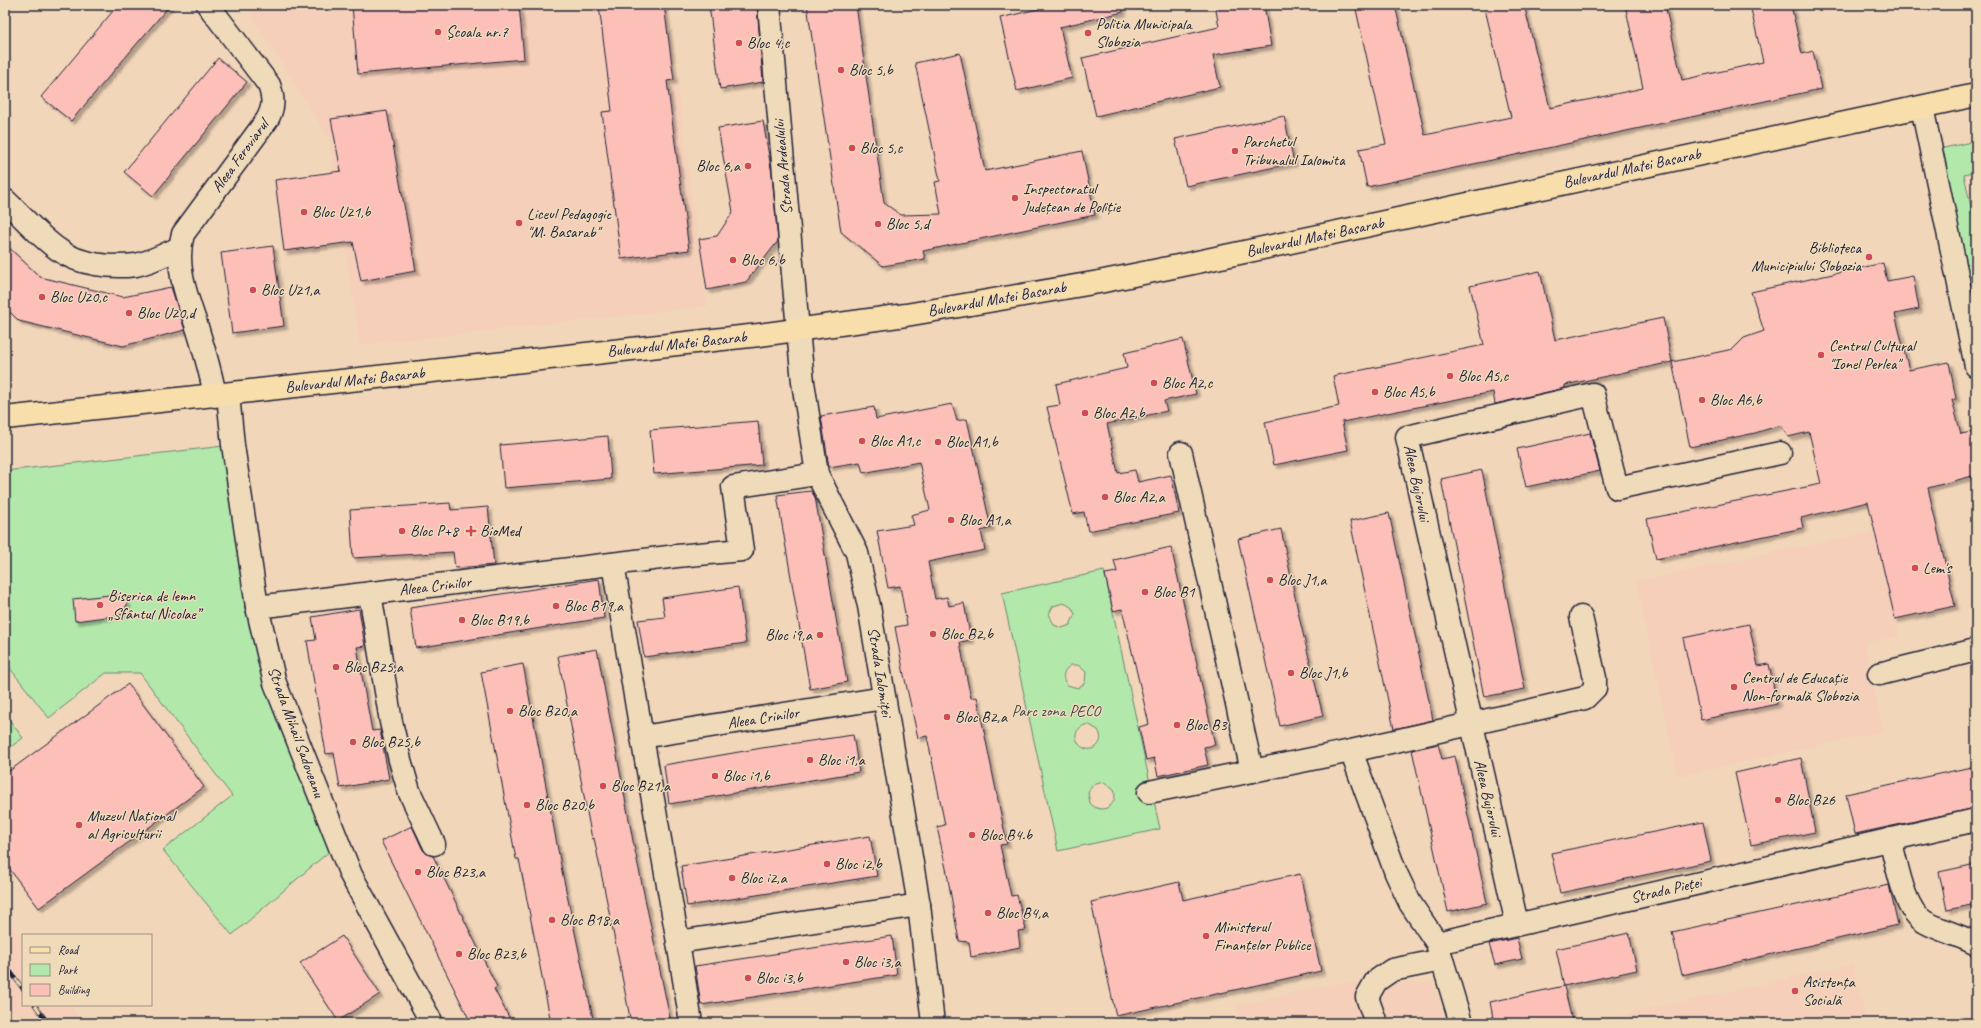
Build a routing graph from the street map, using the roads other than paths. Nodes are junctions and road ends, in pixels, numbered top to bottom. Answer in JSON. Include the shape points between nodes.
{"nodes":[{"id":1,"x":208,"y":5,"type":"edge"},
{"id":2,"x":769,"y":5,"type":"edge"},
{"id":3,"x":1976,"y":95,"type":"edge"},
{"id":4,"x":1922,"y":107,"type":"junction"},
{"id":5,"x":5,"y":200,"type":"edge"},
{"id":6,"x":179,"y":248,"type":"junction"},
{"id":7,"x":798,"y":330,"type":"junction"},
{"id":8,"x":1976,"y":366,"type":"edge"},
{"id":9,"x":222,"y":395,"type":"junction"},
{"id":10,"x":5,"y":418,"type":"edge"},
{"id":11,"x":1182,"y":453,"type":"dead end"},
{"id":12,"x":1780,"y":453,"type":"dead end"},
{"id":13,"x":817,"y":474,"type":"junction"},
{"id":14,"x":613,"y":564,"type":"junction"},
{"id":15,"x":370,"y":593,"type":"junction"},
{"id":16,"x":257,"y":607,"type":"junction"},
{"id":17,"x":1581,"y":617,"type":"dead end"},
{"id":18,"x":1976,"y":650,"type":"edge"},
{"id":19,"x":1879,"y":674,"type":"dead end"},
{"id":20,"x":884,"y":698,"type":"junction"},
{"id":21,"x":1472,"y":724,"type":"junction"},
{"id":22,"x":642,"y":738,"type":"junction"},
{"id":23,"x":1351,"y":751,"type":"junction"},
{"id":24,"x":1252,"y":771,"type":"junction"},
{"id":25,"x":1150,"y":792,"type":"dead end"},
{"id":26,"x":1976,"y":820,"type":"edge"},
{"id":27,"x":1890,"y":839,"type":"junction"},
{"id":28,"x":434,"y":844,"type":"dead end"},
{"id":29,"x":919,"y":905,"type":"junction"},
{"id":30,"x":1516,"y":924,"type":"junction"},
{"id":31,"x":678,"y":942,"type":"junction"},
{"id":32,"x":1976,"y":944,"type":"edge"},
{"id":33,"x":1439,"y":952,"type":"junction"},
{"id":34,"x":432,"y":1023,"type":"edge"},
{"id":35,"x":691,"y":1023,"type":"edge"},
{"id":36,"x":933,"y":1023,"type":"edge"},
{"id":37,"x":1376,"y":1023,"type":"edge"},
{"id":38,"x":1461,"y":1023,"type":"edge"}],
"edges":[{"from":1,"to":6,"type":"street","name":"Aleea Feroviarul","via":[[268,85],[273,96],[273,109],[183,234]]},
{"from":2,"to":7,"type":"street","name":"Strada Ardealului"},
{"from":3,"to":4,"type":"main road","name":"Bulevardul Matei Basarab"},
{"from":4,"to":7,"type":"main road","name":"Bulevardul Matei Basarab","via":[[1099,282],[906,315]]},
{"from":4,"to":8,"type":"street"},
{"from":5,"to":6,"type":"street","via":[[59,251],[76,259],[104,265],[137,265]]},
{"from":6,"to":9,"type":"street","name":"Aleea Feroviarul","via":[[183,282],[210,370]]},
{"from":7,"to":9,"type":"main road","name":"Bulevardul Matei Basarab"},
{"from":7,"to":13,"type":"street","name":"Strada Ialomiței"},
{"from":9,"to":10,"type":"main road","name":"Bulevardul Matei Basarab"},
{"from":9,"to":16,"type":"street","name":"Strada Mihail Sadoveanu","via":[[233,445]]},
{"from":11,"to":24,"type":"street"},
{"from":12,"to":21,"type":"street","name":"Aleea Bujorului","via":[[1617,488],[1594,394],[1407,437]]},
{"from":13,"to":14,"type":"street","name":"Aleea Crinilor","via":[[733,487],[742,550]]},
{"from":13,"to":20,"type":"street","name":"Strada Ialomiței","via":[[856,553],[869,606]]},
{"from":14,"to":15,"type":"street","name":"Aleea Crinilor"},
{"from":14,"to":22,"type":"street"},
{"from":15,"to":16,"type":"street","name":"Aleea Crinilor"},
{"from":15,"to":28,"type":"street","via":[[391,722],[400,760],[409,791]]},
{"from":16,"to":34,"type":"street","name":"Strada Mihail Sadoveanu","via":[[275,683],[351,875]]},
{"from":17,"to":21,"type":"street","via":[[1595,678],[1595,688],[1586,698]]},
{"from":18,"to":19,"type":"street"},
{"from":20,"to":22,"type":"street","name":"Aleea Crinilor"},
{"from":20,"to":29,"type":"street","name":"Strada Ialomiței"},
{"from":21,"to":23,"type":"street"},
{"from":21,"to":30,"type":"street","name":"Aleea Bujorului"},
{"from":22,"to":31,"type":"street"},
{"from":23,"to":24,"type":"street"},
{"from":23,"to":33,"type":"street","via":[[1396,873],[1410,903]]},
{"from":24,"to":25,"type":"street"},
{"from":26,"to":27,"type":"street","name":"Strada Pieței"},
{"from":27,"to":30,"type":"street","name":"Strada Pieței"},
{"from":27,"to":32,"type":"street","via":[[1906,895],[1915,914],[1926,922]]},
{"from":29,"to":31,"type":"street"},
{"from":29,"to":36,"type":"street","name":"Strada Ialomiței"},
{"from":30,"to":33,"type":"street","name":"Strada Pieței"},
{"from":31,"to":35,"type":"street"},
{"from":33,"to":37,"type":"street","name":"Strada Pieței","via":[[1392,970],[1376,981],[1367,997]]},
{"from":33,"to":38,"type":"street"}]}
